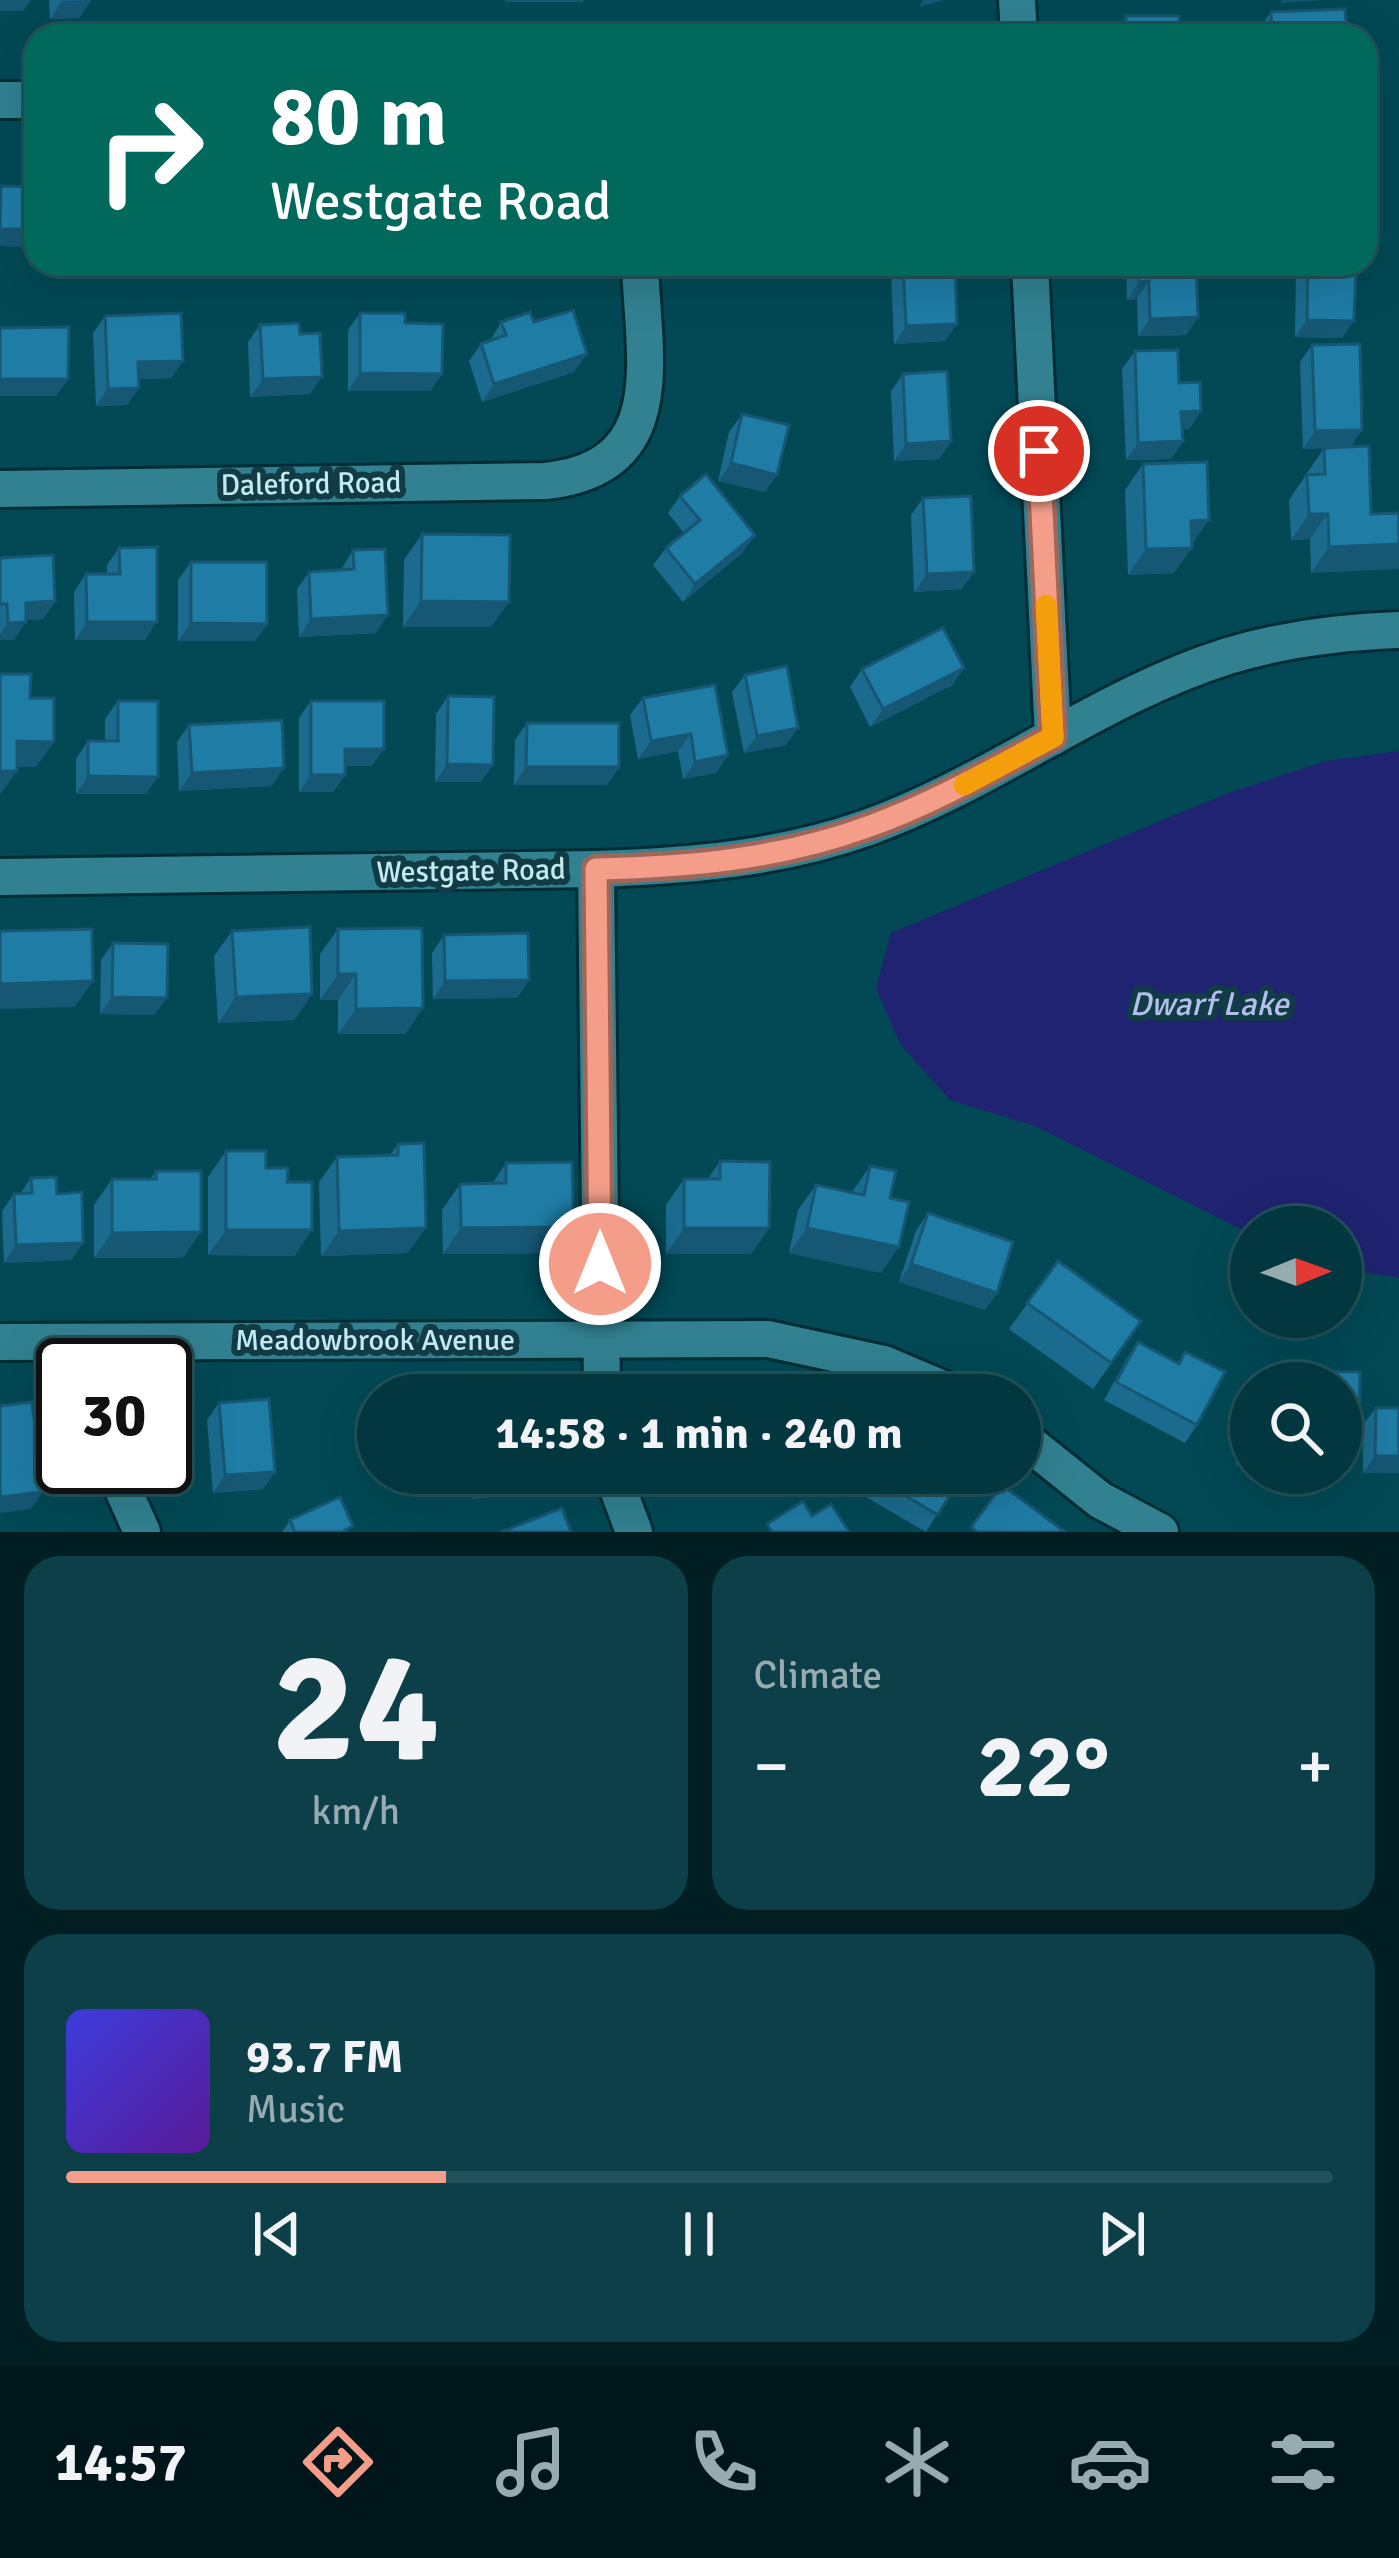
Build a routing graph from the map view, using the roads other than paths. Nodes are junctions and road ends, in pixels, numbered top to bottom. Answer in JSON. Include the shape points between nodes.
{"nodes":[{"id":1,"x":640,"y":276,"type":"edge"},
{"id":2,"x":1031,"y":276,"type":"edge"},
{"id":3,"x":0,"y":489,"type":"edge"},
{"id":4,"x":1399,"y":630,"type":"edge"},
{"id":5,"x":1053,"y":737,"type":"junction"},
{"id":6,"x":596,"y":869,"type":"junction"},
{"id":7,"x":0,"y":877,"type":"edge"},
{"id":8,"x":600,"y":1340,"type":"junction"},
{"id":9,"x":0,"y":1342,"type":"edge"},
{"id":10,"x":36,"y":1346,"type":"edge"},
{"id":11,"x":192,"y":1351,"type":"edge"},
{"id":12,"x":601,"y":1374,"type":"edge"},
{"id":13,"x":908,"y":1374,"type":"edge"},
{"id":14,"x":1041,"y":1453,"type":"edge"},
{"id":15,"x":125,"y":1494,"type":"edge"},
{"id":16,"x":620,"y":1494,"type":"edge"},
{"id":17,"x":142,"y":1532,"type":"edge"},
{"id":18,"x":634,"y":1532,"type":"edge"},
{"id":19,"x":1160,"y":1532,"type":"edge"}],
"edges":[{"from":1,"to":3,"type":"street","name":"Daleford Road","via":[[644,394],[636,428],[617,456],[590,472],[545,481]]},
{"from":2,"to":5,"type":"street"},
{"from":4,"to":5,"type":"street","name":"Westgate Road","via":[[1292,640],[1228,656]]},
{"from":5,"to":6,"type":"street","name":"Westgate Road","via":[[932,801],[822,842],[707,864]]},
{"from":6,"to":7,"type":"street","name":"Westgate Road"},
{"from":6,"to":8,"type":"street"},
{"from":8,"to":11,"type":"street","name":"Meadowbrook Avenue"},
{"from":8,"to":12,"type":"street"},
{"from":8,"to":13,"type":"street","name":"Meadowbrook Avenue","via":[[768,1339]]},
{"from":9,"to":10,"type":"street","name":"Meadowbrook Avenue"},
{"from":14,"to":19,"type":"street","via":[[1100,1500]]},
{"from":15,"to":17,"type":"street"},
{"from":16,"to":18,"type":"street"}]}
